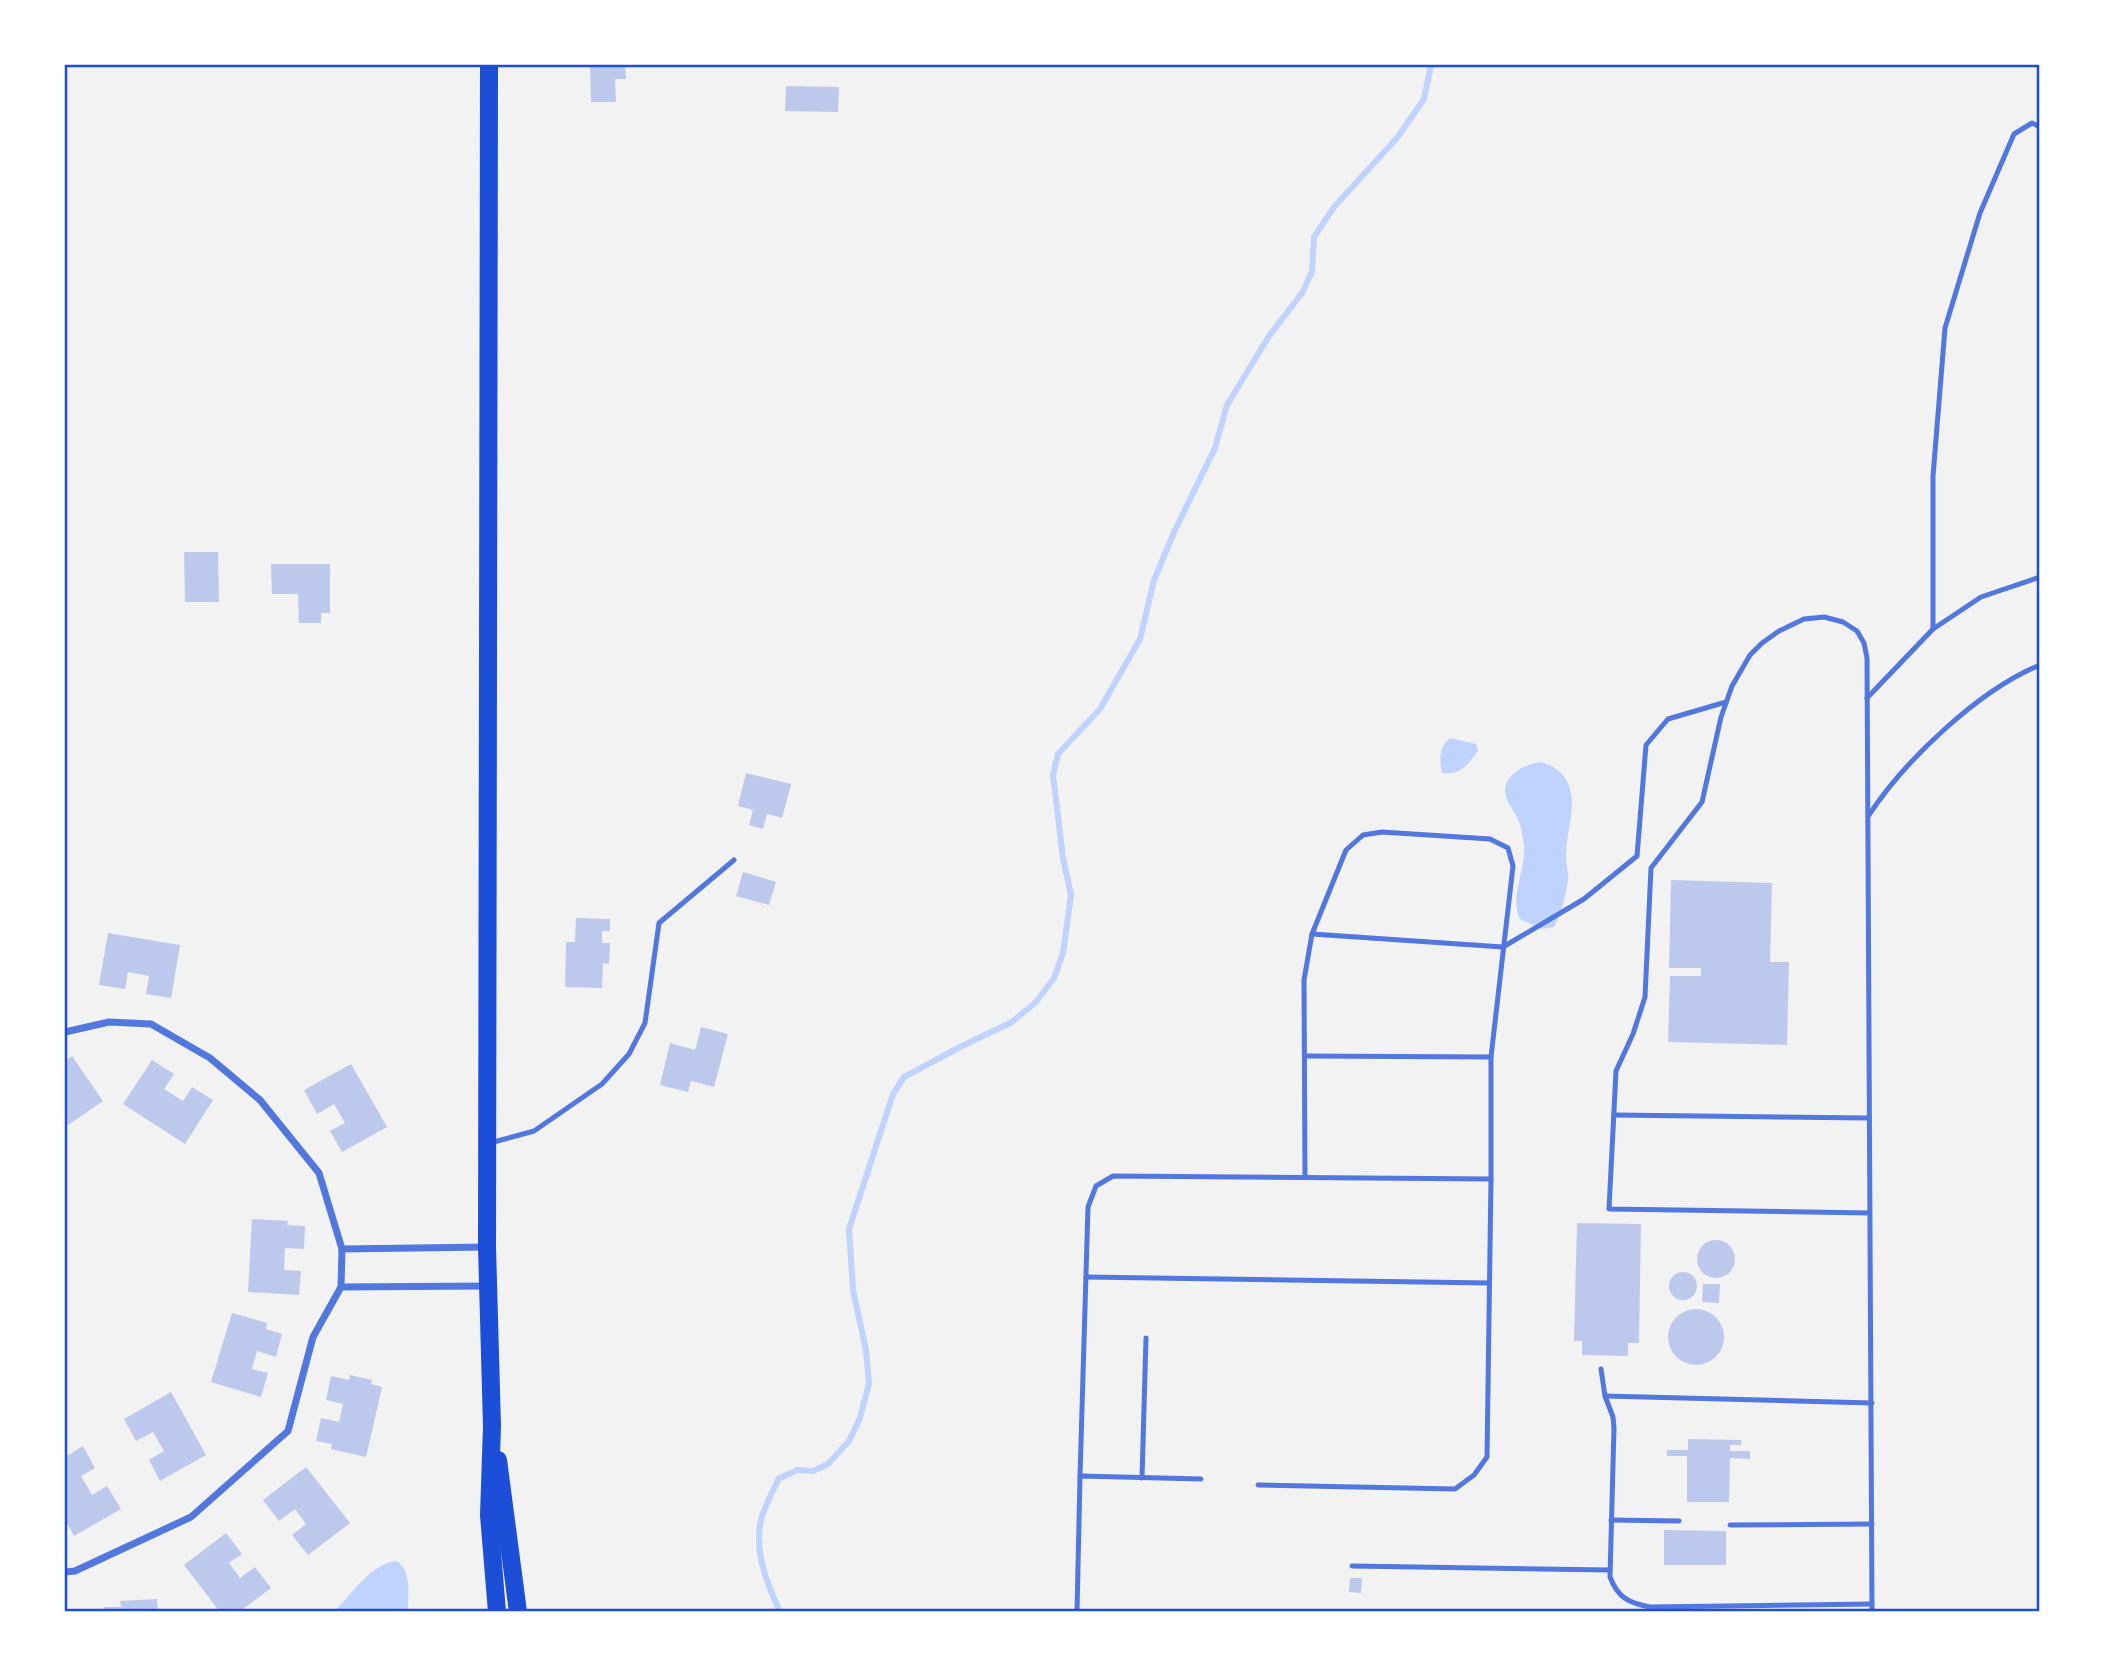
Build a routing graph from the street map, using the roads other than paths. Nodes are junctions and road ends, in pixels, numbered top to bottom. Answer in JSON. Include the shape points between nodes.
{"nodes":[{"id":1,"x":489,"y":65,"type":"edge"},
{"id":2,"x":2040,"y":127,"type":"edge"},
{"id":3,"x":2040,"y":577,"type":"edge"},
{"id":4,"x":1933,"y":629,"type":"junction"},
{"id":5,"x":2040,"y":665,"type":"edge"},
{"id":6,"x":1867,"y":698,"type":"junction"},
{"id":7,"x":1726,"y":702,"type":"junction"},
{"id":8,"x":1867,"y":818,"type":"junction"},
{"id":9,"x":734,"y":860,"type":"dead end"},
{"id":10,"x":1312,"y":934,"type":"junction"},
{"id":11,"x":1503,"y":947,"type":"junction"},
{"id":12,"x":65,"y":1032,"type":"edge"},
{"id":13,"x":1305,"y":1056,"type":"junction"},
{"id":14,"x":1491,"y":1057,"type":"junction"},
{"id":15,"x":1614,"y":1115,"type":"junction"},
{"id":16,"x":1869,"y":1118,"type":"junction"},
{"id":17,"x":487,"y":1144,"type":"junction"},
{"id":18,"x":1305,"y":1177,"type":"junction"},
{"id":19,"x":1491,"y":1178,"type":"junction"},
{"id":20,"x":1870,"y":1213,"type":"junction"},
{"id":21,"x":487,"y":1247,"type":"junction"},
{"id":22,"x":342,"y":1249,"type":"junction"},
{"id":23,"x":1086,"y":1277,"type":"junction"},
{"id":24,"x":1489,"y":1283,"type":"junction"},
{"id":25,"x":488,"y":1286,"type":"junction"},
{"id":26,"x":341,"y":1287,"type":"junction"},
{"id":27,"x":1146,"y":1338,"type":"dead end"},
{"id":28,"x":1601,"y":1369,"type":"dead end"},
{"id":29,"x":1605,"y":1396,"type":"junction"},
{"id":30,"x":1872,"y":1403,"type":"junction"},
{"id":31,"x":492,"y":1426,"type":"junction"},
{"id":32,"x":1080,"y":1476,"type":"junction"},
{"id":33,"x":1142,"y":1478,"type":"junction"},
{"id":34,"x":1201,"y":1479,"type":"dead end"},
{"id":35,"x":1258,"y":1485,"type":"dead end"},
{"id":36,"x":1611,"y":1520,"type":"junction"},
{"id":37,"x":1679,"y":1521,"type":"dead end"},
{"id":38,"x":1872,"y":1524,"type":"junction"},
{"id":39,"x":1730,"y":1525,"type":"dead end"},
{"id":40,"x":1352,"y":1566,"type":"dead end"},
{"id":41,"x":1609,"y":1570,"type":"junction"},
{"id":42,"x":65,"y":1572,"type":"edge"},
{"id":43,"x":1872,"y":1605,"type":"junction"},
{"id":44,"x":497,"y":1612,"type":"edge"},
{"id":45,"x":518,"y":1612,"type":"edge"},
{"id":46,"x":1077,"y":1612,"type":"edge"},
{"id":47,"x":1872,"y":1612,"type":"edge"}],
"edges":[{"from":1,"to":17,"type":"main road"},
{"from":2,"to":4,"type":"lane","via":[[2032,123],[2014,134],[1980,213],[1945,328],[1933,476]]},
{"from":3,"to":4,"type":"lane","via":[[1982,597]]},
{"from":4,"to":6,"type":"lane"},
{"from":5,"to":8,"type":"lane","via":[[2015,675],[1957,719],[1896,776]]},
{"from":6,"to":7,"type":"lane","via":[[1867,659],[1857,631],[1843,622],[1815,617],[1762,643],[1750,655]]},
{"from":6,"to":8,"type":"lane"},
{"from":7,"to":11,"type":"lane","via":[[1668,719],[1646,745],[1637,856],[1584,899]]},
{"from":7,"to":15,"type":"lane","via":[[1702,802],[1651,869],[1645,997],[1616,1071]]},
{"from":8,"to":16,"type":"lane"},
{"from":9,"to":17,"type":"lane","via":[[659,923],[645,1023],[629,1054],[602,1084],[534,1131]]},
{"from":10,"to":11,"type":"lane"},
{"from":10,"to":11,"type":"lane","via":[[1346,850],[1363,835],[1382,832],[1490,839],[1508,848],[1513,866]]},
{"from":10,"to":13,"type":"lane","via":[[1304,980]]},
{"from":11,"to":14,"type":"lane"},
{"from":12,"to":22,"type":"street","via":[[109,1023],[151,1024],[210,1058],[260,1100],[319,1173]]},
{"from":13,"to":14,"type":"lane"},
{"from":13,"to":18,"type":"lane"},
{"from":14,"to":19,"type":"lane"},
{"from":15,"to":16,"type":"lane"},
{"from":15,"to":20,"type":"lane","via":[[1609,1209]]},
{"from":16,"to":20,"type":"lane"},
{"from":17,"to":21,"type":"main road"},
{"from":18,"to":19,"type":"lane"},
{"from":18,"to":23,"type":"lane","via":[[1113,1176],[1096,1186],[1088,1207]]},
{"from":19,"to":24,"type":"lane"},
{"from":20,"to":30,"type":"lane"},
{"from":21,"to":22,"type":"street"},
{"from":21,"to":25,"type":"main road"},
{"from":22,"to":26,"type":"street"},
{"from":23,"to":24,"type":"lane"},
{"from":23,"to":32,"type":"lane"},
{"from":24,"to":35,"type":"lane","via":[[1487,1457],[1474,1475],[1455,1489]]},
{"from":25,"to":26,"type":"street"},
{"from":25,"to":31,"type":"main road"},
{"from":26,"to":42,"type":"street","via":[[313,1337],[288,1431],[191,1517]]},
{"from":27,"to":33,"type":"lane"},
{"from":28,"to":29,"type":"lane"},
{"from":29,"to":30,"type":"lane"},
{"from":29,"to":36,"type":"lane","via":[[1614,1417]]},
{"from":30,"to":38,"type":"lane"},
{"from":31,"to":44,"type":"main road","via":[[489,1516]]},
{"from":31,"to":45,"type":"main road"},
{"from":32,"to":33,"type":"lane"},
{"from":32,"to":46,"type":"lane"},
{"from":33,"to":34,"type":"lane"},
{"from":36,"to":37,"type":"lane"},
{"from":36,"to":41,"type":"lane"},
{"from":38,"to":39,"type":"lane"},
{"from":38,"to":43,"type":"lane"},
{"from":40,"to":41,"type":"lane"},
{"from":41,"to":43,"type":"lane","via":[[1615,1590],[1629,1604],[1650,1607]]},
{"from":43,"to":47,"type":"lane"}]}
